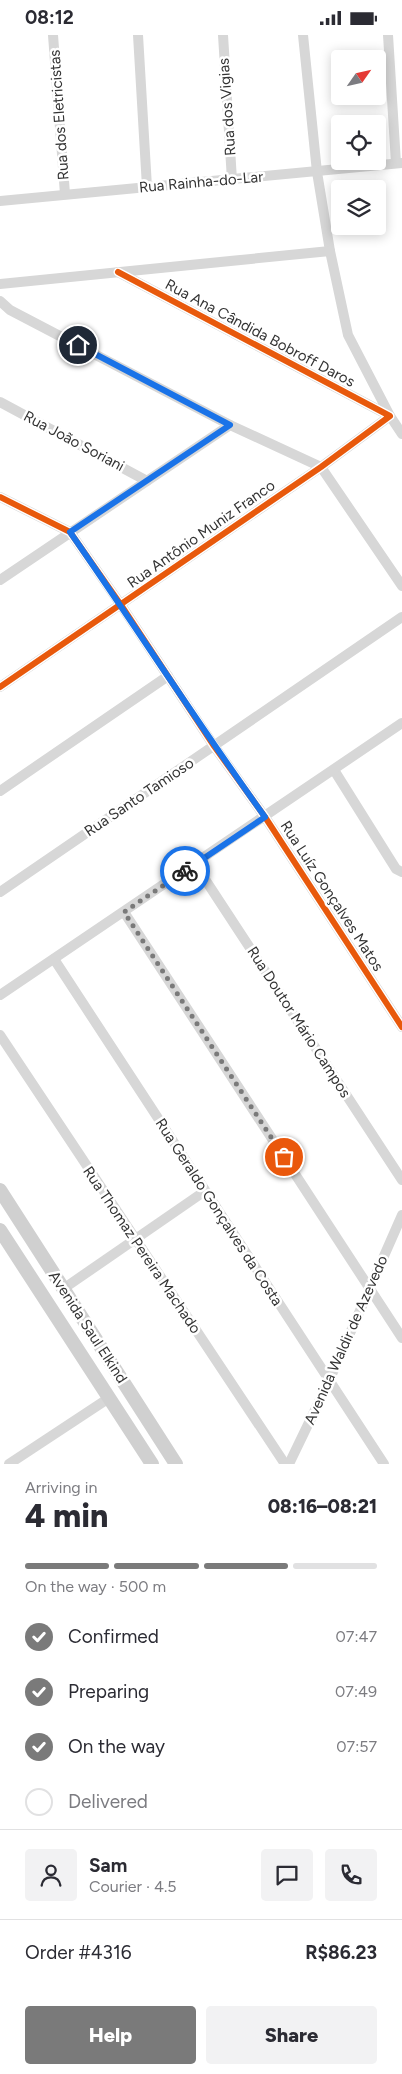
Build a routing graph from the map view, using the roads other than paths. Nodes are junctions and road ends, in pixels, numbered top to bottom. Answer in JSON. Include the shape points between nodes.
{"nodes":[{"id":1,"x":53,"y":35,"type":"edge"},
{"id":2,"x":138,"y":35,"type":"edge"},
{"id":3,"x":223,"y":35,"type":"edge"},
{"id":4,"x":303,"y":35,"type":"edge"},
{"id":5,"x":388,"y":35,"type":"edge"},
{"id":6,"x":399,"y":163,"type":"edge"},
{"id":7,"x":317,"y":172,"type":"junction"},
{"id":8,"x":232,"y":180,"type":"junction"},
{"id":9,"x":147,"y":187,"type":"junction"},
{"id":10,"x":64,"y":194,"type":"junction"},
{"id":11,"x":0,"y":201,"type":"edge"},
{"id":12,"x":330,"y":251,"type":"junction"},
{"id":13,"x":118,"y":272,"type":"junction"},
{"id":14,"x":0,"y":285,"type":"edge"},
{"id":15,"x":0,"y":301,"type":"edge"},
{"id":16,"x":0,"y":402,"type":"edge"},
{"id":17,"x":390,"y":416,"type":"junction"},
{"id":18,"x":230,"y":425,"type":"junction"},
{"id":19,"x":402,"y":434,"type":"edge"},
{"id":20,"x":321,"y":467,"type":"junction"},
{"id":21,"x":147,"y":481,"type":"junction"},
{"id":22,"x":0,"y":497,"type":"edge"},
{"id":23,"x":70,"y":532,"type":"junction"},
{"id":24,"x":0,"y":579,"type":"edge"},
{"id":25,"x":402,"y":586,"type":"edge"},
{"id":26,"x":121,"y":605,"type":"junction"},
{"id":27,"x":402,"y":617,"type":"edge"},
{"id":28,"x":168,"y":676,"type":"junction"},
{"id":29,"x":0,"y":687,"type":"edge"},
{"id":30,"x":401,"y":725,"type":"edge"},
{"id":31,"x":214,"y":746,"type":"junction"},
{"id":32,"x":334,"y":770,"type":"junction"},
{"id":33,"x":0,"y":791,"type":"edge"},
{"id":34,"x":265,"y":817,"type":"junction"},
{"id":35,"x":195,"y":864,"type":"junction"},
{"id":36,"x":399,"y":870,"type":"edge"},
{"id":37,"x":402,"y":878,"type":"edge"},
{"id":38,"x":0,"y":892,"type":"edge"},
{"id":39,"x":124,"y":912,"type":"junction"},
{"id":40,"x":54,"y":959,"type":"junction"},
{"id":41,"x":0,"y":995,"type":"edge"},
{"id":42,"x":402,"y":1027,"type":"edge"},
{"id":43,"x":0,"y":1035,"type":"edge"},
{"id":44,"x":402,"y":1180,"type":"edge"},
{"id":45,"x":0,"y":1190,"type":"edge"},
{"id":46,"x":205,"y":1191,"type":"junction"},
{"id":47,"x":402,"y":1215,"type":"edge"},
{"id":48,"x":0,"y":1230,"type":"edge"},
{"id":49,"x":134,"y":1239,"type":"junction"},
{"id":50,"x":63,"y":1289,"type":"junction"},
{"id":51,"x":370,"y":1289,"type":"junction"},
{"id":52,"x":402,"y":1338,"type":"edge"},
{"id":53,"x":108,"y":1358,"type":"junction"},
{"id":54,"x":90,"y":1369,"type":"junction"},
{"id":55,"x":329,"y":1381,"type":"junction"},
{"id":56,"x":109,"y":1398,"type":"junction"},
{"id":57,"x":9,"y":1464,"type":"edge"},
{"id":58,"x":152,"y":1464,"type":"edge"},
{"id":59,"x":176,"y":1464,"type":"edge"},
{"id":60,"x":285,"y":1464,"type":"edge"},
{"id":61,"x":290,"y":1464,"type":"edge"},
{"id":62,"x":384,"y":1464,"type":"edge"}],
"edges":[{"from":1,"to":10,"type":"street","name":"Rua dos Eletricistas"},
{"from":2,"to":9,"type":"street"},
{"from":3,"to":8,"type":"street","name":"Rua dos Vigias"},
{"from":4,"to":7,"type":"street"},
{"from":5,"to":6,"type":"street"},
{"from":6,"to":7,"type":"street","name":"Rua Rainha-do-Lar"},
{"from":7,"to":8,"type":"street","name":"Rua Rainha-do-Lar"},
{"from":7,"to":12,"type":"street"},
{"from":8,"to":9,"type":"street","name":"Rua Rainha-do-Lar"},
{"from":9,"to":10,"type":"street","name":"Rua Rainha-do-Lar"},
{"from":10,"to":11,"type":"street","name":"Rua Rainha-do-Lar"},
{"from":12,"to":13,"type":"street"},
{"from":12,"to":17,"type":"street","via":[[348,335]]},
{"from":13,"to":14,"type":"street"},
{"from":13,"to":17,"type":"street","name":"Rua Ana Cândida Bobroff Daros"},
{"from":15,"to":18,"type":"street","via":[[10,310]]},
{"from":16,"to":21,"type":"street","name":"Rua João Soriani"},
{"from":17,"to":19,"type":"street"},
{"from":17,"to":20,"type":"street","name":"Rua Antônio Muniz Franco"},
{"from":18,"to":20,"type":"street"},
{"from":18,"to":21,"type":"street"},
{"from":20,"to":25,"type":"street"},
{"from":20,"to":26,"type":"street","name":"Rua Antônio Muniz Franco"},
{"from":21,"to":23,"type":"street"},
{"from":22,"to":23,"type":"street"},
{"from":23,"to":24,"type":"street"},
{"from":23,"to":26,"type":"street","name":"Rua Luíz Gonçalves Matos"},
{"from":26,"to":28,"type":"street","name":"Rua Luíz Gonçalves Matos"},
{"from":26,"to":29,"type":"street","name":"Rua Antônio Muniz Franco"},
{"from":27,"to":31,"type":"street","name":"Rua Santo Tamioso"},
{"from":28,"to":31,"type":"street","name":"Rua Luíz Gonçalves Matos"},
{"from":28,"to":33,"type":"street"},
{"from":30,"to":32,"type":"street"},
{"from":31,"to":34,"type":"street","name":"Rua Luíz Gonçalves Matos"},
{"from":31,"to":38,"type":"street","name":"Rua Santo Tamioso"},
{"from":32,"to":34,"type":"street"},
{"from":32,"to":36,"type":"street"},
{"from":34,"to":35,"type":"street"},
{"from":34,"to":42,"type":"street","name":"Rua Luíz Gonçalves Matos"},
{"from":35,"to":39,"type":"street"},
{"from":35,"to":44,"type":"street","name":"Rua Doutor Mário Campos"},
{"from":36,"to":37,"type":"street"},
{"from":39,"to":40,"type":"street"},
{"from":39,"to":51,"type":"street"},
{"from":40,"to":41,"type":"street"},
{"from":40,"to":46,"type":"street","name":"Rua Geraldo Gonçalves da Costa"},
{"from":43,"to":49,"type":"street","name":"Rua Thomaz Pereira Machado"},
{"from":45,"to":50,"type":"main road","name":"Avenida Saul Elkind"},
{"from":46,"to":49,"type":"street"},
{"from":46,"to":55,"type":"street","name":"Rua Geraldo Gonçalves da Costa"},
{"from":47,"to":51,"type":"street","name":"Avenida Waldir de Azevedo"},
{"from":48,"to":54,"type":"main road","name":"Avenida Saul Elkind"},
{"from":49,"to":50,"type":"street"},
{"from":49,"to":60,"type":"street","name":"Rua Thomaz Pereira Machado"},
{"from":50,"to":53,"type":"main road","name":"Avenida Saul Elkind"},
{"from":51,"to":52,"type":"street"},
{"from":51,"to":55,"type":"street","name":"Avenida Waldir de Azevedo"},
{"from":53,"to":54,"type":"main road"},
{"from":53,"to":59,"type":"main road","name":"Avenida Saul Elkind"},
{"from":54,"to":56,"type":"main road","name":"Avenida Saul Elkind"},
{"from":55,"to":61,"type":"street","name":"Avenida Waldir de Azevedo"},
{"from":55,"to":62,"type":"street","name":"Rua Geraldo Gonçalves da Costa"},
{"from":56,"to":57,"type":"street"},
{"from":56,"to":58,"type":"main road","name":"Avenida Saul Elkind"}]}
